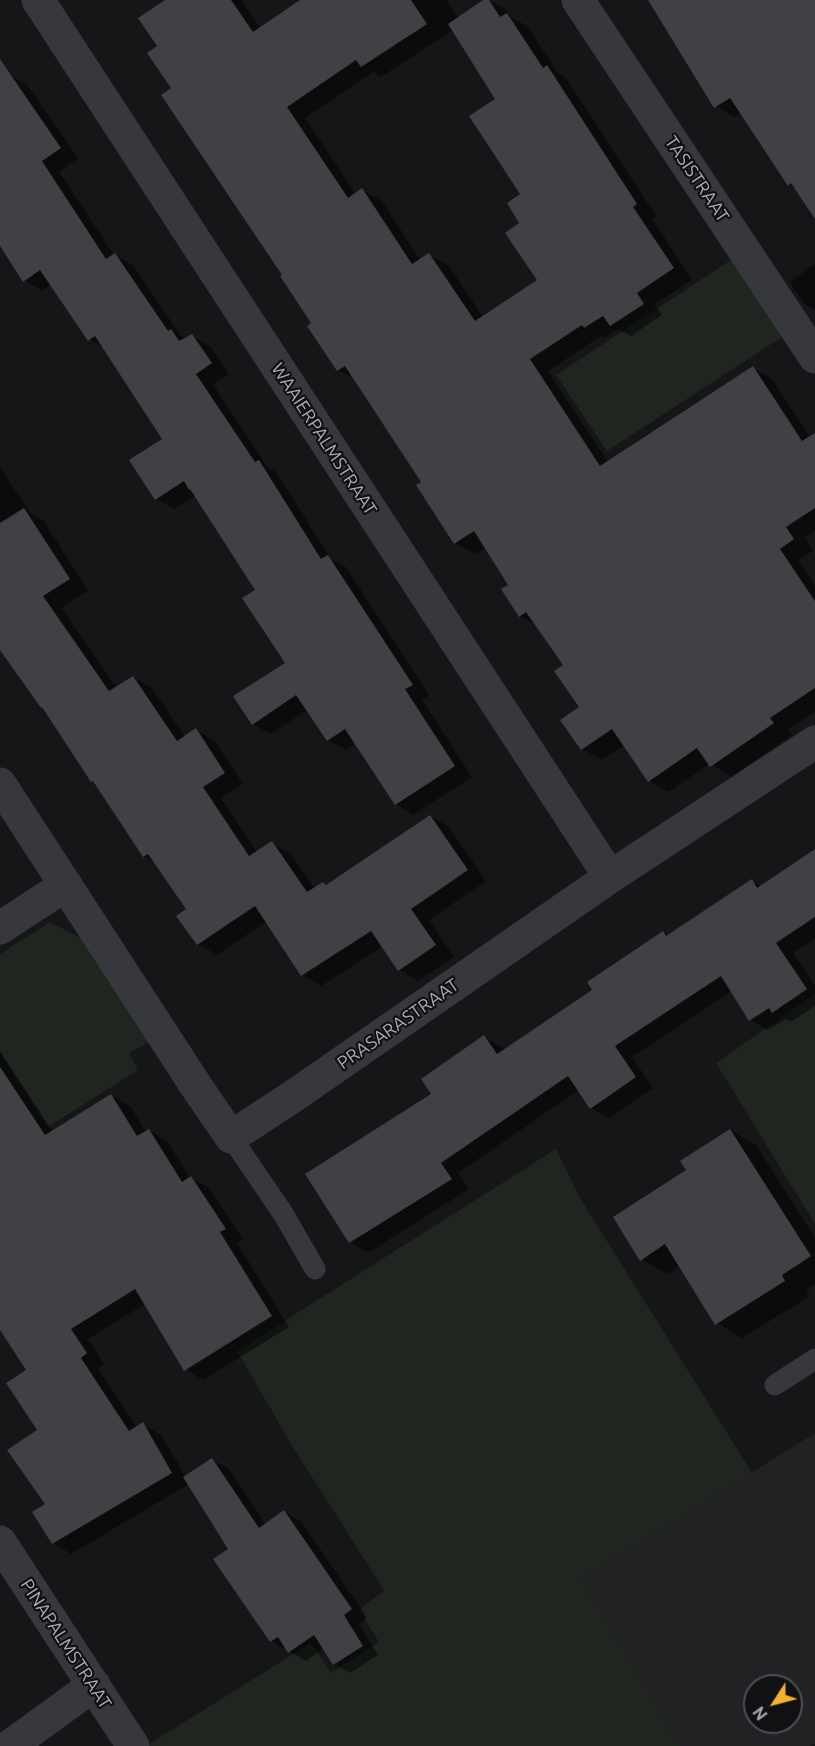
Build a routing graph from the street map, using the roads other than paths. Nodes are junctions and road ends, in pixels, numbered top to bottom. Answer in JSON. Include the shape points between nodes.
{"nodes":[{"id":1,"x":38,"y":0,"type":"edge"},
{"id":2,"x":578,"y":0,"type":"edge"},
{"id":3,"x":815,"y":357,"type":"edge"},
{"id":4,"x":815,"y":742,"type":"edge"},
{"id":5,"x":0,"y":784,"type":"edge"},
{"id":6,"x":610,"y":877,"type":"junction"},
{"id":7,"x":66,"y":885,"type":"junction"},
{"id":8,"x":0,"y":928,"type":"edge"},
{"id":9,"x":231,"y":1137,"type":"junction"},
{"id":10,"x":315,"y":1269,"type":"dead end"},
{"id":11,"x":815,"y":1359,"type":"edge"},
{"id":12,"x":775,"y":1385,"type":"dead end"},
{"id":13,"x":0,"y":1542,"type":"edge"},
{"id":14,"x":94,"y":1686,"type":"junction"},
{"id":15,"x":10,"y":1746,"type":"edge"},
{"id":16,"x":133,"y":1746,"type":"edge"}],
"edges":[{"from":1,"to":6,"type":"street","name":"WAAIERPALMSTRAAT"},
{"from":2,"to":3,"type":"street","name":"TASISTRAAT"},
{"from":4,"to":6,"type":"street","name":"PRASARASTRAAT"},
{"from":5,"to":7,"type":"street"},
{"from":6,"to":9,"type":"street","name":"PRASARASTRAAT"},
{"from":7,"to":8,"type":"street"},
{"from":7,"to":9,"type":"street"},
{"from":9,"to":10,"type":"lane"},
{"from":11,"to":12,"type":"lane"},
{"from":13,"to":14,"type":"street","name":"PINAPALMSTRAAT"},
{"from":14,"to":15,"type":"street"},
{"from":14,"to":16,"type":"street","name":"PINAPALMSTRAAT"}]}
